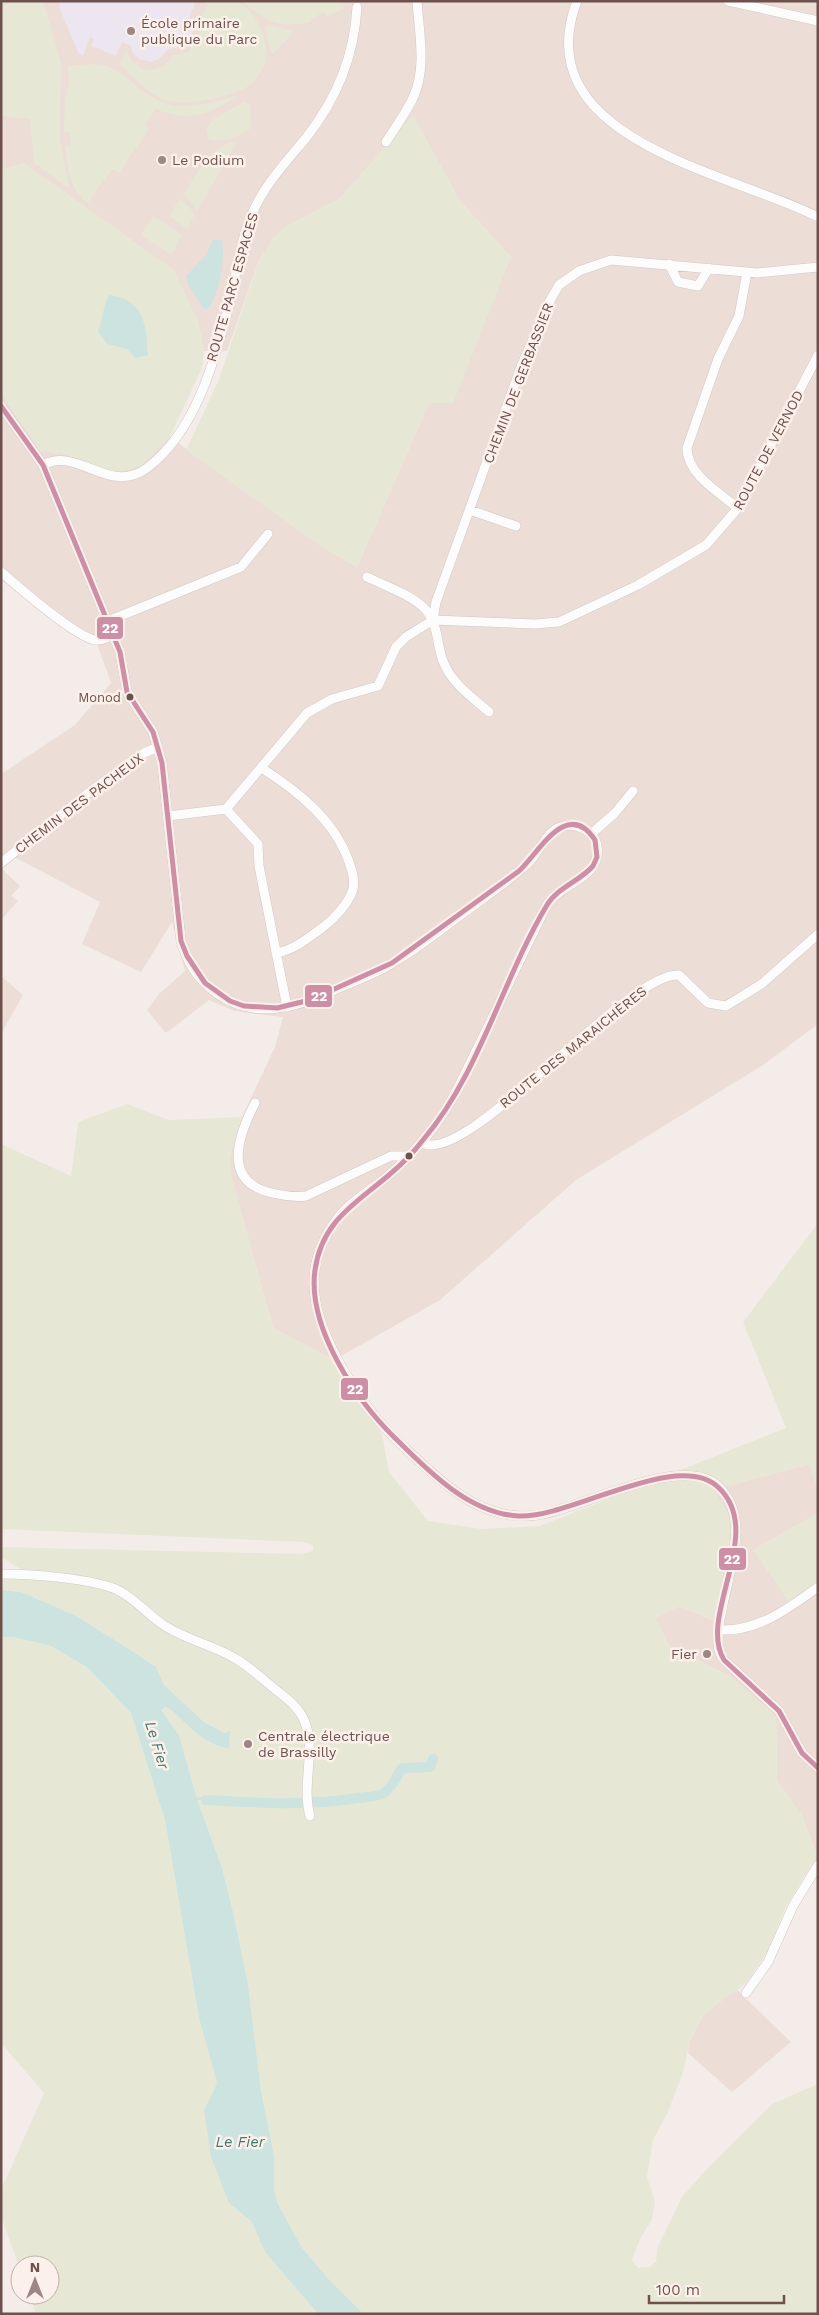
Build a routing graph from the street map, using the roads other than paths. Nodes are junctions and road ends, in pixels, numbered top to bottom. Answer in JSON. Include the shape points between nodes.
{"nodes":[{"id":1,"x":417,"y":1,"type":"edge"},
{"id":2,"x":577,"y":1,"type":"edge"},
{"id":3,"x":728,"y":1,"type":"edge"},
{"id":4,"x":357,"y":3,"type":"edge"},
{"id":5,"x":818,"y":21,"type":"edge"},
{"id":6,"x":386,"y":142,"type":"dead end"},
{"id":7,"x":818,"y":217,"type":"edge"},
{"id":8,"x":669,"y":264,"type":"junction"},
{"id":9,"x":818,"y":267,"type":"edge"},
{"id":10,"x":709,"y":268,"type":"junction"},
{"id":11,"x":747,"y":272,"type":"junction"},
{"id":12,"x":818,"y":355,"type":"edge"},
{"id":13,"x":1,"y":406,"type":"edge"},
{"id":14,"x":43,"y":465,"type":"junction"},
{"id":15,"x":738,"y":508,"type":"junction"},
{"id":16,"x":470,"y":510,"type":"junction"},
{"id":17,"x":516,"y":526,"type":"dead end"},
{"id":18,"x":268,"y":534,"type":"dead end"},
{"id":19,"x":1,"y":572,"type":"edge"},
{"id":20,"x":367,"y":577,"type":"dead end"},
{"id":21,"x":433,"y":620,"type":"junction"},
{"id":22,"x":108,"y":621,"type":"junction"},
{"id":23,"x":114,"y":635,"type":"junction"},
{"id":24,"x":489,"y":712,"type":"dead end"},
{"id":25,"x":158,"y":747,"type":"junction"},
{"id":26,"x":263,"y":769,"type":"junction"},
{"id":27,"x":634,"y":791,"type":"dead end"},
{"id":28,"x":226,"y":809,"type":"junction"},
{"id":29,"x":168,"y":816,"type":"junction"},
{"id":30,"x":591,"y":834,"type":"junction"},
{"id":31,"x":1,"y":863,"type":"edge"},
{"id":32,"x":818,"y":934,"type":"edge"},
{"id":33,"x":276,"y":953,"type":"junction"},
{"id":34,"x":287,"y":1006,"type":"junction"},
{"id":35,"x":255,"y":1103,"type":"dead end"},
{"id":36,"x":421,"y":1142,"type":"junction"},
{"id":37,"x":409,"y":1156,"type":"junction"},
{"id":38,"x":1,"y":1574,"type":"edge"},
{"id":39,"x":818,"y":1587,"type":"edge"},
{"id":40,"x":719,"y":1630,"type":"junction"},
{"id":41,"x":818,"y":1768,"type":"edge"},
{"id":42,"x":310,"y":1816,"type":"dead end"},
{"id":43,"x":818,"y":1865,"type":"edge"},
{"id":44,"x":746,"y":1993,"type":"dead end"}],
"edges":[{"from":1,"to":6,"type":"street","via":[[420,77],[413,99]]},
{"from":2,"to":7,"type":"street","via":[[570,24],[568,55],[582,92],[601,113],[619,128],[662,153]]},
{"from":3,"to":5,"type":"street"},
{"from":4,"to":14,"type":"street","name":"ROUTE PARC ESPACES","via":[[349,58],[335,96],[273,178],[251,215],[219,340],[203,386],[171,444],[146,468],[129,476],[111,477],[62,460]]},
{"from":8,"to":10,"type":"street","name":"CHEMIN DE GERBASSIER"},
{"from":8,"to":10,"type":"street","via":[[678,282],[698,286]]},
{"from":8,"to":16,"type":"street","name":"CHEMIN DE GERBASSIER","via":[[604,261],[579,271],[559,285],[521,367]]},
{"from":9,"to":11,"type":"street","name":"CHEMIN DE GERBASSIER","via":[[769,273]]},
{"from":10,"to":11,"type":"street","name":"CHEMIN DE GERBASSIER"},
{"from":11,"to":15,"type":"street","via":[[739,316],[718,359],[687,448],[694,470]]},
{"from":12,"to":15,"type":"street","name":"ROUTE DE VERNOD"},
{"from":13,"to":14,"type":"street"},
{"from":14,"to":22,"type":"street"},
{"from":15,"to":21,"type":"street","name":"ROUTE DE VERNOD","via":[[715,536],[697,551],[638,585],[569,618],[535,624]]},
{"from":16,"to":17,"type":"street"},
{"from":16,"to":21,"type":"street","name":"CHEMIN DE GERBASSIER","via":[[436,602]]},
{"from":18,"to":22,"type":"street","via":[[241,567]]},
{"from":19,"to":23,"type":"street","via":[[26,595],[87,636],[100,640]]},
{"from":20,"to":21,"type":"street","via":[[416,601]]},
{"from":21,"to":24,"type":"street","via":[[449,672]]},
{"from":21,"to":26,"type":"street","via":[[400,643],[378,686],[314,708],[299,721]]},
{"from":22,"to":23,"type":"street"},
{"from":23,"to":25,"type":"street","via":[[122,658],[127,692],[150,724]]},
{"from":25,"to":29,"type":"street"},
{"from":25,"to":31,"type":"street","name":"CHEMIN DES PACHEUX","via":[[144,753],[88,793]]},
{"from":26,"to":28,"type":"street"},
{"from":26,"to":33,"type":"street","via":[[295,790],[335,832],[343,845],[354,883],[331,921],[294,948]]},
{"from":27,"to":30,"type":"street"},
{"from":28,"to":29,"type":"street"},
{"from":28,"to":33,"type":"street","via":[[258,844],[259,866]]},
{"from":29,"to":34,"type":"street","via":[[181,941],[191,967],[212,990],[236,1004],[267,1009]]},
{"from":30,"to":34,"type":"street","via":[[576,826],[556,830],[526,866],[400,959],[328,992]]},
{"from":30,"to":36,"type":"street","via":[[597,852],[590,871],[548,903],[454,1094]]},
{"from":32,"to":36,"type":"street","name":"ROUTE DES MARAICHÈRES","via":[[763,983],[726,1006],[708,1003],[679,975],[654,982],[486,1116],[440,1144],[430,1146]]},
{"from":33,"to":34,"type":"street"},
{"from":35,"to":37,"type":"street","via":[[242,1135],[238,1160],[244,1178],[252,1187],[294,1197],[306,1196],[391,1156]]},
{"from":36,"to":37,"type":"street"},
{"from":37,"to":40,"type":"street","via":[[340,1216],[324,1241],[315,1266],[313,1286],[318,1316],[351,1383],[390,1435],[428,1470],[470,1502],[498,1513],[519,1516],[550,1512],[674,1474],[698,1476],[714,1482],[730,1501],[736,1523]]},
{"from":38,"to":42,"type":"street","via":[[113,1588],[167,1627],[228,1654],[250,1668],[295,1705],[304,1720],[310,1756],[306,1777]]},
{"from":39,"to":40,"type":"street","via":[[788,1609],[762,1622]]},
{"from":40,"to":41,"type":"street","via":[[721,1657],[780,1711],[802,1753]]},
{"from":43,"to":44,"type":"street","via":[[793,1906],[768,1962]]}]}
